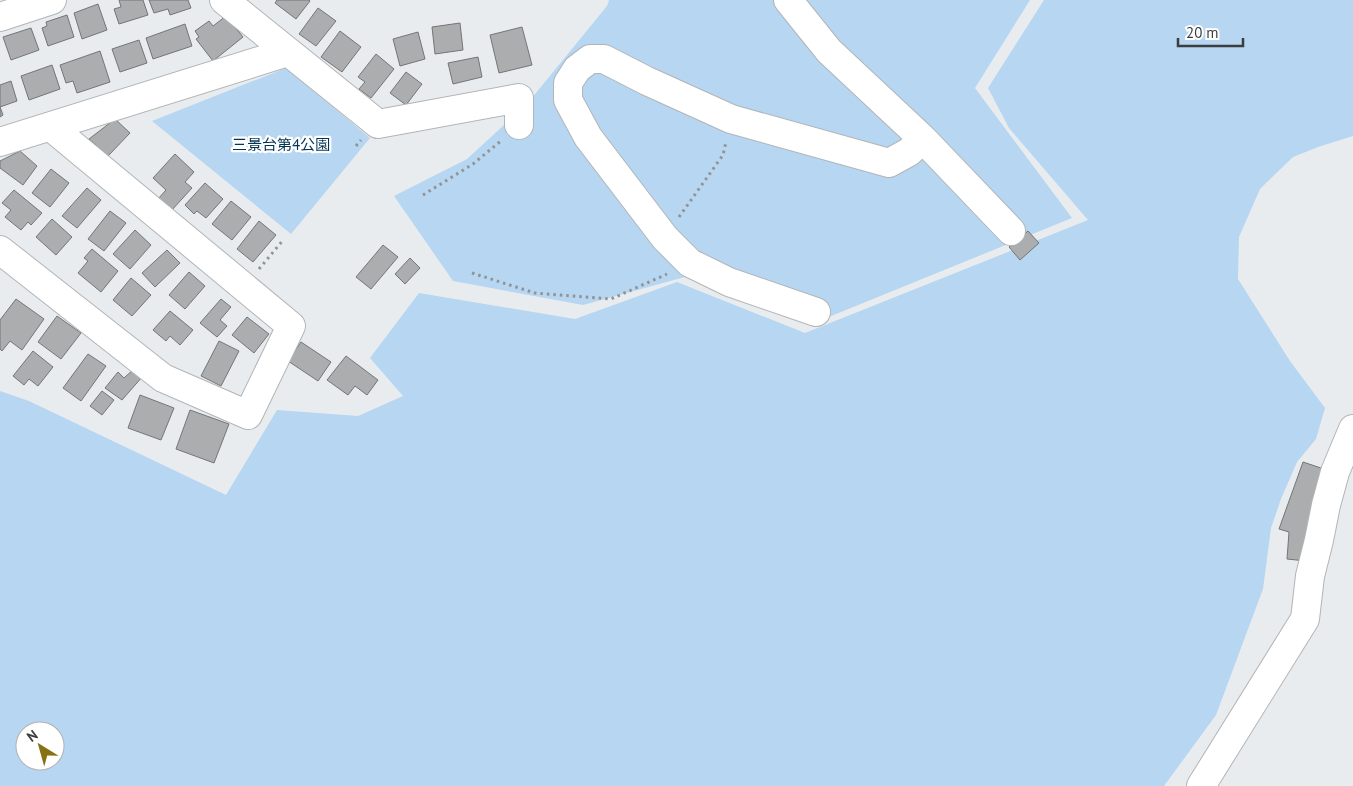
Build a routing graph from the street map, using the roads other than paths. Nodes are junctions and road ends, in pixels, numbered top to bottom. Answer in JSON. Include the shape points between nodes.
{"nodes":[{"id":1,"x":52,"y":0,"type":"edge"},
{"id":2,"x":224,"y":0,"type":"edge"},
{"id":3,"x":788,"y":0,"type":"edge"},
{"id":4,"x":0,"y":17,"type":"edge"},
{"id":5,"x":288,"y":52,"type":"junction"},
{"id":6,"x":519,"y":125,"type":"dead end"},
{"id":7,"x":51,"y":127,"type":"junction"},
{"id":8,"x":923,"y":139,"type":"junction"},
{"id":9,"x":0,"y":142,"type":"edge"},
{"id":10,"x":1011,"y":231,"type":"dead end"},
{"id":11,"x":0,"y":250,"type":"edge"},
{"id":12,"x":816,"y":312,"type":"dead end"},
{"id":13,"x":1353,"y":429,"type":"edge"},
{"id":14,"x":1201,"y":786,"type":"edge"}],
"edges":[{"from":1,"to":4,"type":"street"},
{"from":2,"to":5,"type":"street"},
{"from":3,"to":8,"type":"street","via":[[829,51]]},
{"from":5,"to":6,"type":"street","via":[[378,124],[519,98]]},
{"from":5,"to":7,"type":"street"},
{"from":7,"to":9,"type":"street"},
{"from":7,"to":11,"type":"street","via":[[291,326],[248,414],[163,378]]},
{"from":8,"to":10,"type":"street"},
{"from":8,"to":12,"type":"street","via":[[909,152],[888,163],[731,119],[604,59],[590,59],[577,69],[568,83],[568,100],[588,137],[665,238],[690,263],[729,282]]},
{"from":13,"to":14,"type":"street","via":[[1335,472],[1326,505],[1310,576],[1306,620]]}]}
